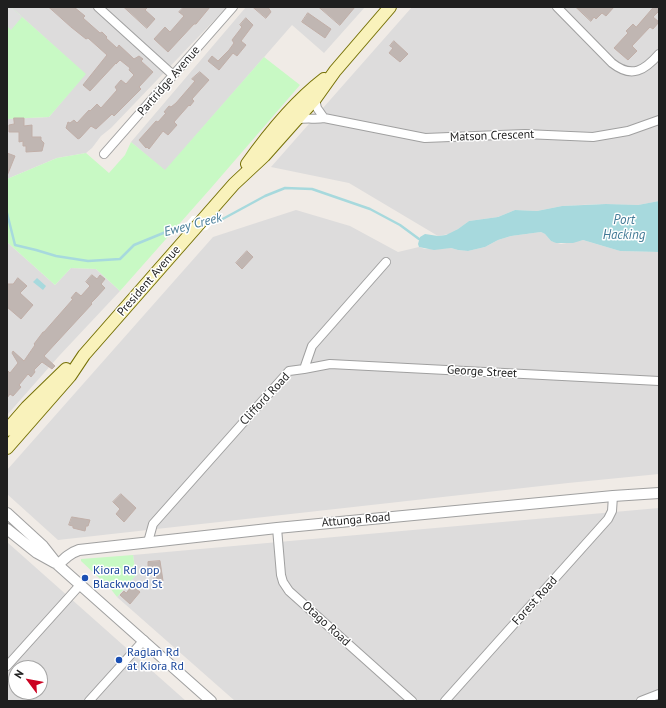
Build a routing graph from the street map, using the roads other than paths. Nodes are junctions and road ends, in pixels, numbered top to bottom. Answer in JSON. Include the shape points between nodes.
{"nodes":[{"id":1,"x":98,"y":7,"type":"edge"},
{"id":2,"x":233,"y":7,"type":"edge"},
{"id":3,"x":390,"y":7,"type":"edge"},
{"id":4,"x":557,"y":7,"type":"edge"},
{"id":5,"x":659,"y":54,"type":"edge"},
{"id":6,"x":335,"y":70,"type":"junction"},
{"id":7,"x":173,"y":76,"type":"junction"},
{"id":8,"x":315,"y":98,"type":"junction"},
{"id":9,"x":324,"y":118,"type":"junction"},
{"id":10,"x":296,"y":120,"type":"junction"},
{"id":11,"x":659,"y":120,"type":"edge"},
{"id":12,"x":104,"y":154,"type":"dead end"},
{"id":13,"x":234,"y":184,"type":"junction"},
{"id":14,"x":386,"y":262,"type":"dead end"},
{"id":15,"x":80,"y":360,"type":"junction"},
{"id":16,"x":304,"y":369,"type":"junction"},
{"id":17,"x":659,"y":381,"type":"edge"},
{"id":18,"x":7,"y":430,"type":"edge"},
{"id":19,"x":7,"y":448,"type":"edge"},
{"id":20,"x":659,"y":493,"type":"edge"},
{"id":21,"x":613,"y":496,"type":"junction"},
{"id":22,"x":7,"y":513,"type":"edge"},
{"id":23,"x":277,"y":528,"type":"junction"},
{"id":24,"x":7,"y":529,"type":"edge"},
{"id":25,"x":148,"y":542,"type":"junction"},
{"id":26,"x":58,"y":565,"type":"junction"},
{"id":27,"x":80,"y":585,"type":"junction"},
{"id":28,"x":144,"y":640,"type":"junction"},
{"id":29,"x":7,"y":666,"type":"edge"},
{"id":30,"x":659,"y":694,"type":"edge"},
{"id":31,"x":89,"y":701,"type":"edge"},
{"id":32,"x":211,"y":701,"type":"edge"},
{"id":33,"x":412,"y":701,"type":"edge"},
{"id":34,"x":445,"y":701,"type":"edge"},
{"id":35,"x":641,"y":701,"type":"edge"}],
"edges":[{"from":1,"to":7,"type":"street"},
{"from":2,"to":7,"type":"street","name":"Partridge Avenue"},
{"from":3,"to":6,"type":"main road","name":"President Avenue"},
{"from":4,"to":5,"type":"street","via":[[616,66],[629,71],[641,69],[649,65]]},
{"from":6,"to":8,"type":"main road","name":"President Avenue"},
{"from":6,"to":13,"type":"main road","name":"President Avenue","via":[[293,108],[259,148]]},
{"from":7,"to":12,"type":"street","name":"Partridge Avenue"},
{"from":8,"to":9,"type":"street","via":[[317,108]]},
{"from":8,"to":10,"type":"main road","name":"President Avenue"},
{"from":9,"to":10,"type":"street","name":"Matson Crescent"},
{"from":9,"to":11,"type":"street","name":"Matson Crescent","via":[[425,138],[525,134],[593,137],[628,131]]},
{"from":10,"to":13,"type":"main road","name":"President Avenue","via":[[264,156]]},
{"from":13,"to":15,"type":"main road","name":"President Avenue"},
{"from":14,"to":16,"type":"street","name":"Clifford Road","via":[[312,346]]},
{"from":15,"to":18,"type":"main road","name":"President Avenue","via":[[64,371]]},
{"from":15,"to":19,"type":"main road","name":"President Avenue","via":[[70,376]]},
{"from":16,"to":17,"type":"street","name":"George Street","via":[[330,364]]},
{"from":16,"to":25,"type":"street","name":"Clifford Road","via":[[289,371],[153,524]]},
{"from":20,"to":21,"type":"street","name":"Attunga Road"},
{"from":21,"to":23,"type":"street","name":"Attunga Road"},
{"from":21,"to":34,"type":"street","name":"Forest Road","via":[[612,511],[608,519]]},
{"from":22,"to":26,"type":"street","via":[[43,546]]},
{"from":23,"to":25,"type":"street","name":"Attunga Road"},
{"from":23,"to":33,"type":"street","name":"Otago Road","via":[[281,575],[289,590]]},
{"from":24,"to":26,"type":"street","via":[[36,553]]},
{"from":25,"to":26,"type":"street","name":"Attunga Road","via":[[79,550],[66,556]]},
{"from":26,"to":27,"type":"street"},
{"from":27,"to":28,"type":"street"},
{"from":27,"to":29,"type":"street"},
{"from":28,"to":31,"type":"street"},
{"from":28,"to":32,"type":"street"},
{"from":30,"to":35,"type":"street"}]}
